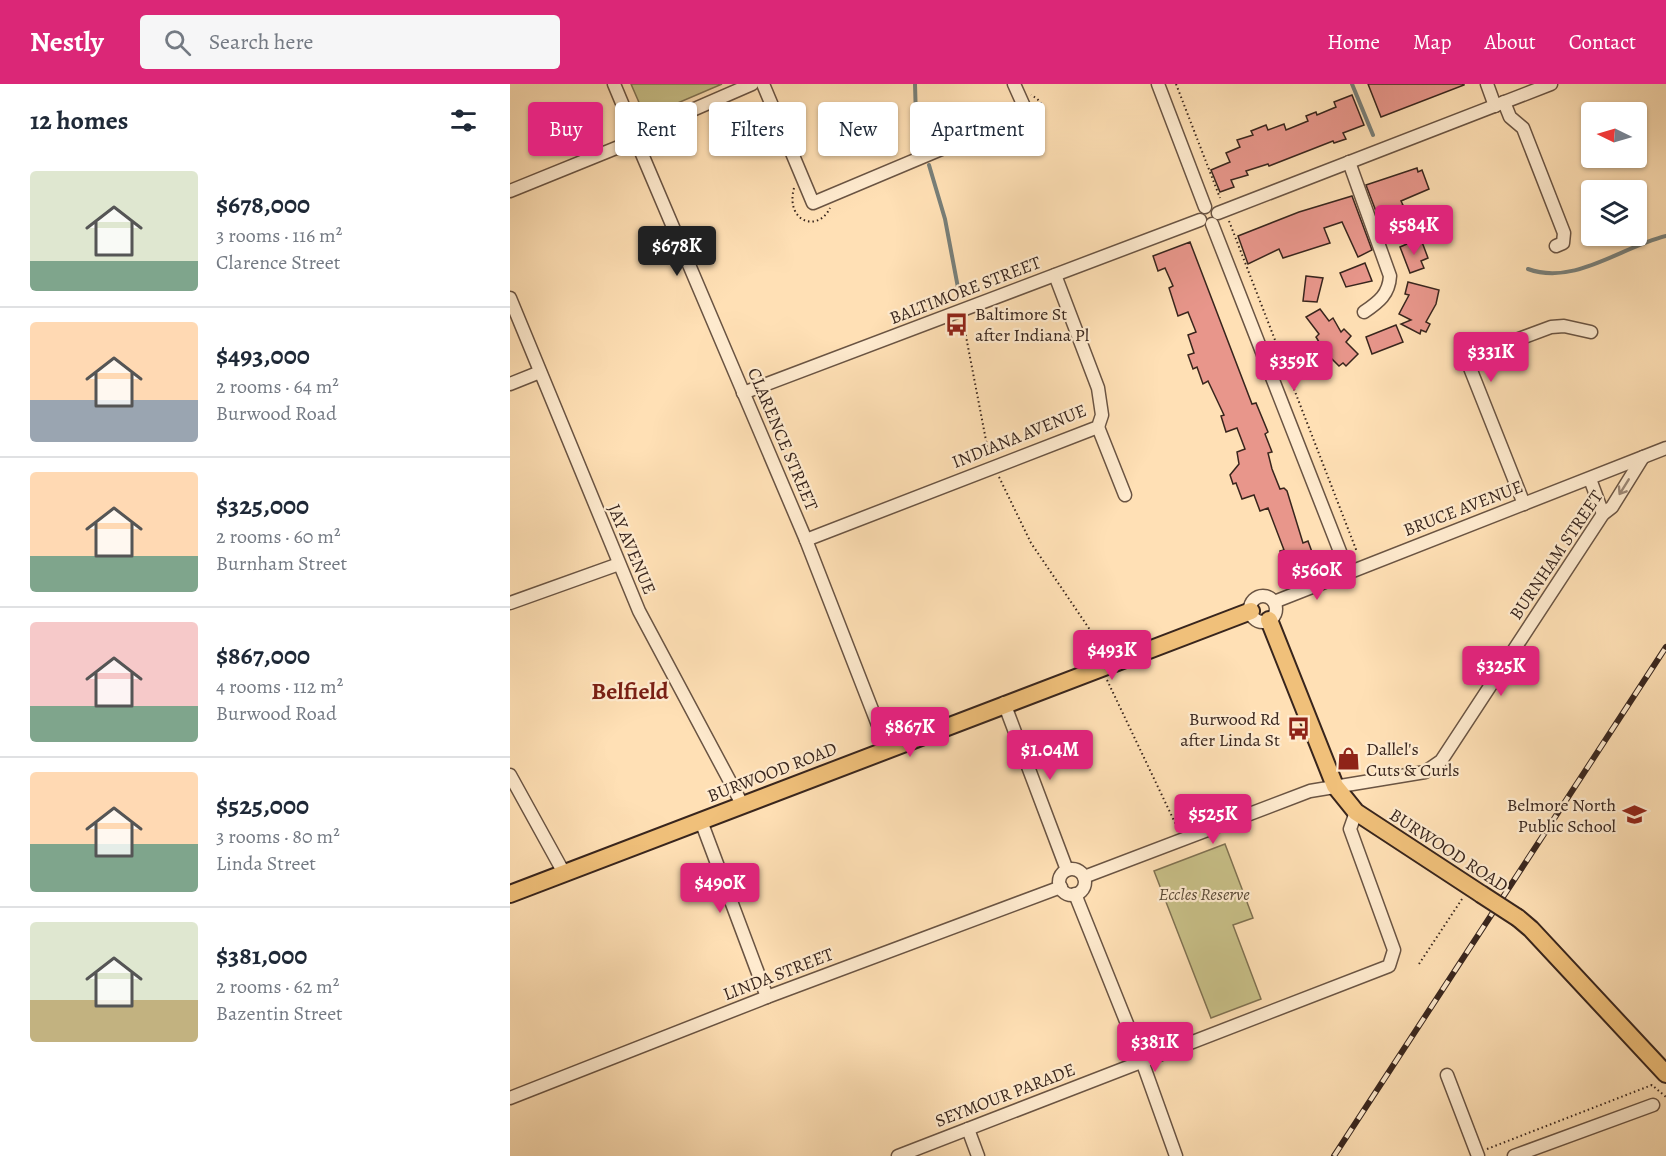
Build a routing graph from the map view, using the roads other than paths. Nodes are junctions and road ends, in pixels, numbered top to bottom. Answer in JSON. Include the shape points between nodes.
{"nodes":[{"id":1,"x":614,"y":84,"type":"edge"},
{"id":2,"x":752,"y":84,"type":"edge"},
{"id":3,"x":763,"y":84,"type":"edge"},
{"id":4,"x":1158,"y":84,"type":"edge"},
{"id":5,"x":1486,"y":84,"type":"edge"},
{"id":6,"x":1551,"y":84,"type":"edge"},
{"id":7,"x":1019,"y":87,"type":"edge"},
{"id":8,"x":624,"y":102,"type":"edge"},
{"id":9,"x":1499,"y":104,"type":"junction"},
{"id":10,"x":697,"y":106,"type":"edge"},
{"id":11,"x":615,"y":153,"type":"edge"},
{"id":12,"x":637,"y":156,"type":"edge"},
{"id":13,"x":1349,"y":162,"type":"junction"},
{"id":14,"x":510,"y":191,"type":"edge"},
{"id":15,"x":1205,"y":207,"type":"junction"},
{"id":16,"x":1218,"y":213,"type":"junction"},
{"id":17,"x":1206,"y":222,"type":"junction"},
{"id":18,"x":1556,"y":246,"type":"dead end"},
{"id":19,"x":1055,"y":275,"type":"junction"},
{"id":20,"x":510,"y":298,"type":"edge"},
{"id":21,"x":1365,"y":312,"type":"dead end"},
{"id":22,"x":1591,"y":332,"type":"dead end"},
{"id":23,"x":540,"y":372,"type":"junction"},
{"id":24,"x":510,"y":384,"type":"edge"},
{"id":25,"x":743,"y":393,"type":"junction"},
{"id":26,"x":1098,"y":427,"type":"junction"},
{"id":27,"x":1666,"y":448,"type":"edge"},
{"id":28,"x":1643,"y":458,"type":"junction"},
{"id":29,"x":1590,"y":479,"type":"junction"},
{"id":30,"x":1125,"y":495,"type":"dead end"},
{"id":31,"x":1524,"y":504,"type":"junction"},
{"id":32,"x":1603,"y":514,"type":"junction"},
{"id":33,"x":806,"y":540,"type":"junction"},
{"id":34,"x":619,"y":564,"type":"junction"},
{"id":35,"x":1348,"y":572,"type":"junction"},
{"id":36,"x":1274,"y":602,"type":"junction"},
{"id":37,"x":510,"y":603,"type":"edge"},
{"id":38,"x":1251,"y":611,"type":"junction"},
{"id":39,"x":1269,"y":620,"type":"junction"},
{"id":40,"x":1004,"y":703,"type":"junction"},
{"id":41,"x":887,"y":748,"type":"junction"},
{"id":42,"x":510,"y":775,"type":"edge"},
{"id":43,"x":1335,"y":786,"type":"junction"},
{"id":44,"x":742,"y":804,"type":"junction"},
{"id":45,"x":1356,"y":812,"type":"junction"},
{"id":46,"x":701,"y":820,"type":"junction"},
{"id":47,"x":1067,"y":870,"type":"junction"},
{"id":48,"x":564,"y":873,"type":"junction"},
{"id":49,"x":1084,"y":877,"type":"junction"},
{"id":50,"x":1061,"y":887,"type":"junction"},
{"id":51,"x":510,"y":894,"type":"edge"},
{"id":52,"x":1075,"y":894,"type":"junction"},
{"id":53,"x":767,"y":997,"type":"junction"},
{"id":54,"x":1143,"y":1061,"type":"junction"},
{"id":55,"x":1666,"y":1074,"type":"edge"},
{"id":56,"x":1447,"y":1075,"type":"dead end"},
{"id":57,"x":510,"y":1098,"type":"edge"},
{"id":58,"x":1653,"y":1105,"type":"dead end"},
{"id":59,"x":968,"y":1129,"type":"junction"},
{"id":60,"x":1531,"y":1153,"type":"edge"},
{"id":61,"x":1478,"y":1154,"type":"edge"},
{"id":62,"x":898,"y":1156,"type":"edge"},
{"id":63,"x":978,"y":1156,"type":"edge"},
{"id":64,"x":1176,"y":1156,"type":"edge"},
{"id":65,"x":1514,"y":1156,"type":"edge"}],
"edges":[{"from":1,"to":8,"type":"street"},
{"from":2,"to":10,"type":"street"},
{"from":3,"to":7,"type":"street","via":[[813,203],[1027,113]]},
{"from":4,"to":15,"type":"street"},
{"from":5,"to":9,"type":"street"},
{"from":6,"to":9,"type":"street"},
{"from":9,"to":13,"type":"street"},
{"from":9,"to":18,"type":"street","via":[[1523,128],[1564,233],[1563,243]]},
{"from":11,"to":14,"type":"street"},
{"from":12,"to":25,"type":"street","name":"CLARENCE STREET"},
{"from":13,"to":16,"type":"street"},
{"from":13,"to":21,"type":"street","via":[[1390,276],[1383,297]]},
{"from":15,"to":16,"type":"street","via":[[1214,207]]},
{"from":15,"to":17,"type":"street","via":[[1199,214]]},
{"from":16,"to":17,"type":"street","via":[[1218,218]]},
{"from":17,"to":19,"type":"street","name":"BALTIMORE STREET"},
{"from":17,"to":35,"type":"street"},
{"from":19,"to":25,"type":"street","name":"BALTIMORE STREET"},
{"from":19,"to":26,"type":"street","name":"INDIANA AVENUE","via":[[1098,388],[1102,415]]},
{"from":20,"to":23,"type":"street","name":"JAY AVENUE"},
{"from":22,"to":31,"type":"street","via":[[1551,327],[1471,360],[1470,368]]},
{"from":23,"to":24,"type":"street"},
{"from":23,"to":34,"type":"street","name":"JAY AVENUE"},
{"from":25,"to":33,"type":"street","name":"CLARENCE STREET"},
{"from":26,"to":30,"type":"street"},
{"from":26,"to":33,"type":"street","name":"INDIANA AVENUE"},
{"from":27,"to":28,"type":"street","name":"BRUCE AVENUE"},
{"from":28,"to":29,"type":"street","name":"BRUCE AVENUE"},
{"from":28,"to":32,"type":"street","name":"BURNHAM STREET","one_way":true,"via":[[1612,507]]},
{"from":29,"to":31,"type":"street","name":"BRUCE AVENUE"},
{"from":29,"to":32,"type":"street"},
{"from":31,"to":35,"type":"street","name":"BRUCE AVENUE"},
{"from":32,"to":43,"type":"street","name":"BURNHAM STREET","via":[[1440,761],[1425,772]]},
{"from":33,"to":41,"type":"street","name":"CLARENCE STREET"},
{"from":34,"to":37,"type":"street"},
{"from":34,"to":44,"type":"street","name":"JAY AVENUE","via":[[639,611]]},
{"from":35,"to":36,"type":"street","name":"BRUCE AVENUE"},
{"from":36,"to":38,"type":"street","via":[[1266,596],[1258,597]]},
{"from":36,"to":39,"type":"street","via":[[1276,613]]},
{"from":38,"to":39,"type":"street","via":[[1258,621]]},
{"from":38,"to":40,"type":"main road","name":"BURWOOD ROAD"},
{"from":39,"to":43,"type":"main road","name":"BURWOOD ROAD"},
{"from":40,"to":41,"type":"main road","name":"BURWOOD ROAD"},
{"from":40,"to":47,"type":"street"},
{"from":41,"to":44,"type":"main road","name":"BURWOOD ROAD"},
{"from":42,"to":48,"type":"street"},
{"from":43,"to":45,"type":"main road","name":"BURWOOD ROAD"},
{"from":43,"to":49,"type":"street","via":[[1310,791]]},
{"from":44,"to":46,"type":"main road","name":"BURWOOD ROAD"},
{"from":45,"to":54,"type":"street","name":"SEYMOUR PARADE","via":[[1350,829],[1394,950],[1392,962],[1384,969]]},
{"from":45,"to":55,"type":"main road","name":"BURWOOD ROAD","bridge":true,"via":[[1473,894],[1518,918]]},
{"from":46,"to":48,"type":"main road","name":"BURWOOD ROAD"},
{"from":46,"to":53,"type":"street"},
{"from":47,"to":49,"type":"street","via":[[1079,871]]},
{"from":47,"to":50,"type":"street","via":[[1060,879]]},
{"from":48,"to":51,"type":"main road","name":"BURWOOD ROAD"},
{"from":49,"to":52,"type":"street","via":[[1084,888]]},
{"from":50,"to":52,"type":"street","via":[[1067,894]]},
{"from":50,"to":53,"type":"street","name":"LINDA STREET"},
{"from":52,"to":54,"type":"street"},
{"from":53,"to":57,"type":"street","name":"LINDA STREET"},
{"from":54,"to":59,"type":"street","name":"SEYMOUR PARADE"},
{"from":54,"to":64,"type":"street"},
{"from":56,"to":61,"type":"street"},
{"from":58,"to":60,"type":"street"},
{"from":59,"to":62,"type":"street","name":"SEYMOUR PARADE"},
{"from":59,"to":63,"type":"street"},
{"from":60,"to":65,"type":"street"}]}
